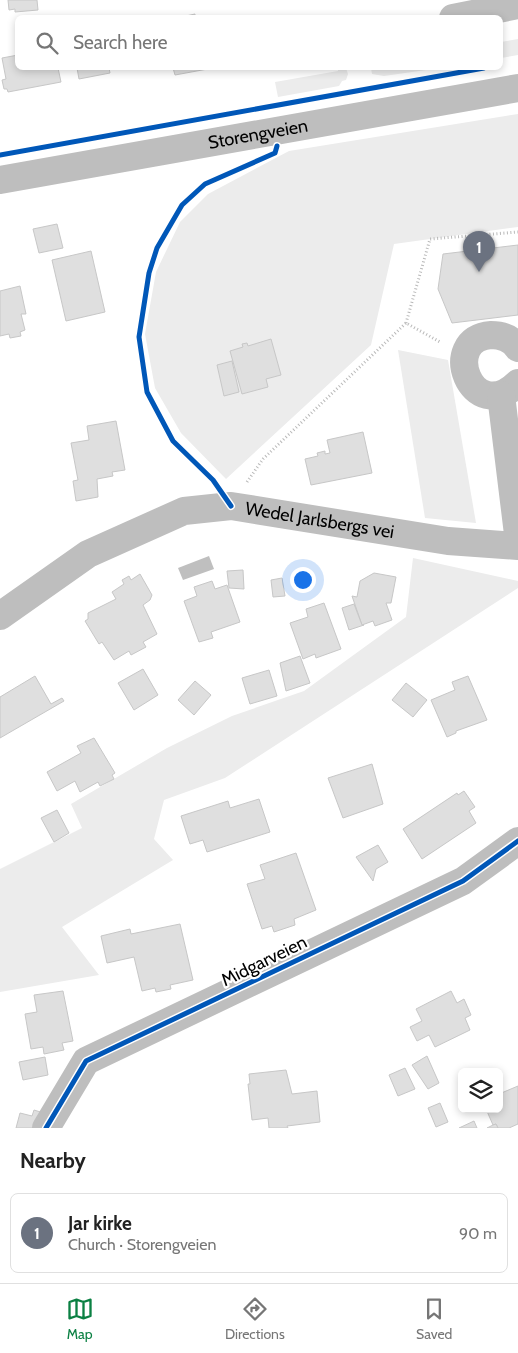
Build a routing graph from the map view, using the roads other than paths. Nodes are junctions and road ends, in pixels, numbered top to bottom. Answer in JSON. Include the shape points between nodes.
{"nodes":[{"id":1,"x":518,"y":5,"type":"edge"},
{"id":2,"x":468,"y":15,"type":"edge"},
{"id":3,"x":518,"y":88,"type":"edge"},
{"id":4,"x":0,"y":180,"type":"edge"},
{"id":5,"x":518,"y":348,"type":"edge"},
{"id":6,"x":509,"y":389,"type":"edge"},
{"id":7,"x":518,"y":534,"type":"edge"},
{"id":8,"x":518,"y":546,"type":"edge"},
{"id":9,"x":0,"y":616,"type":"edge"},
{"id":10,"x":518,"y":841,"type":"edge"},
{"id":11,"x":46,"y":1128,"type":"edge"}],
"edges":[{"from":1,"to":2,"type":"street"},
{"from":3,"to":4,"type":"street","name":"Storengveien"},
{"from":5,"to":6,"type":"street","via":[[508,338],[487,336],[478,339],[465,356],[464,374],[475,389],[492,396]]},
{"from":6,"to":7,"type":"street"},
{"from":8,"to":9,"type":"street","name":"Wedel Jarlsbergs vei","via":[[448,541],[230,506],[184,512],[88,554]]},
{"from":10,"to":11,"type":"street","name":"Midgarveien","via":[[463,881],[86,1060]]}]}
